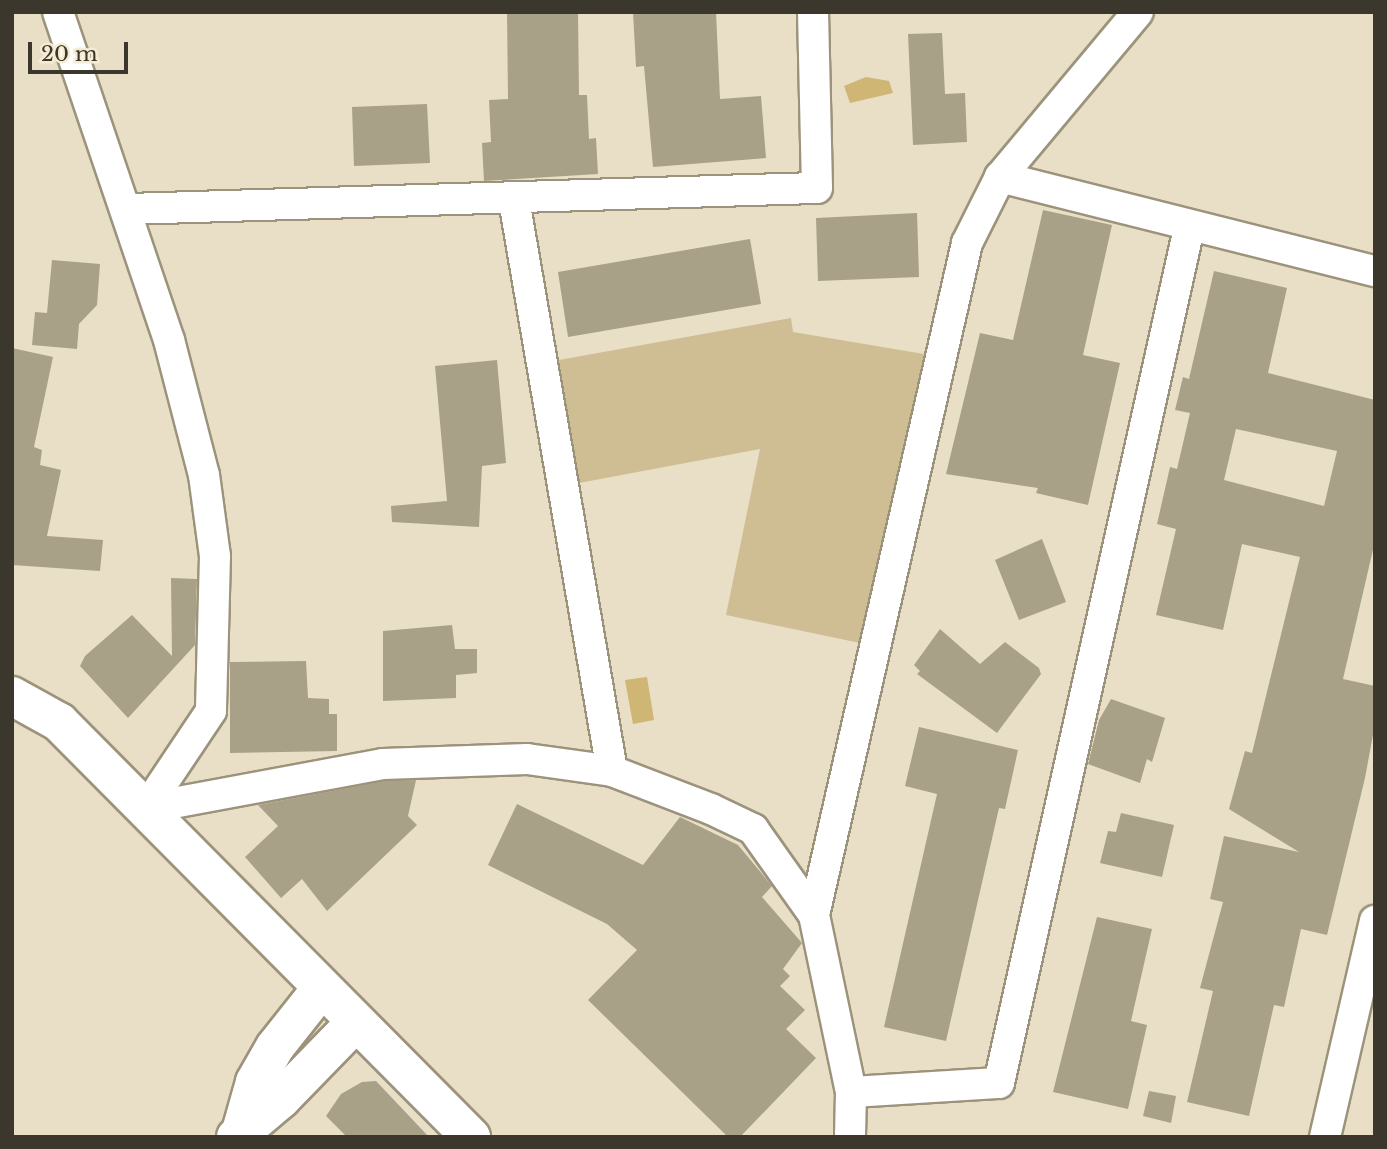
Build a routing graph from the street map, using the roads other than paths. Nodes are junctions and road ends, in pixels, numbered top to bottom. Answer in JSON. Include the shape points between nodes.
{"nodes":[{"id":1,"x":58,"y":12,"type":"edge"},
{"id":2,"x":813,"y":12,"type":"edge"},
{"id":3,"x":1138,"y":12,"type":"edge"},
{"id":4,"x":1000,"y":177,"type":"junction"},
{"id":5,"x":514,"y":200,"type":"junction"},
{"id":6,"x":128,"y":209,"type":"junction"},
{"id":7,"x":1189,"y":228,"type":"junction"},
{"id":8,"x":1375,"y":271,"type":"edge"},
{"id":9,"x":12,"y":695,"type":"edge"},
{"id":10,"x":612,"y":771,"type":"junction"},
{"id":11,"x":146,"y":808,"type":"junction"},
{"id":12,"x":814,"y":915,"type":"junction"},
{"id":13,"x":1375,"y":921,"type":"edge"},
{"id":14,"x":321,"y":989,"type":"junction"},
{"id":15,"x":355,"y":1023,"type":"junction"},
{"id":16,"x":851,"y":1092,"type":"junction"},
{"id":17,"x":239,"y":1132,"type":"edge"},
{"id":18,"x":471,"y":1137,"type":"edge"},
{"id":19,"x":850,"y":1137,"type":"edge"},
{"id":20,"x":1325,"y":1137,"type":"edge"}],
"edges":[{"from":1,"to":6,"type":"street"},
{"from":2,"to":5,"type":"street","via":[[817,188]]},
{"from":3,"to":4,"type":"street"},
{"from":4,"to":7,"type":"street"},
{"from":4,"to":12,"type":"street","via":[[967,243]]},
{"from":5,"to":6,"type":"street"},
{"from":5,"to":10,"type":"street"},
{"from":6,"to":11,"type":"street","via":[[204,475],[215,556],[211,711]]},
{"from":7,"to":8,"type":"street"},
{"from":7,"to":16,"type":"street","via":[[999,1083]]},
{"from":9,"to":11,"type":"main road","via":[[59,722]]},
{"from":10,"to":11,"type":"street","via":[[527,760],[383,764]]},
{"from":10,"to":12,"type":"street","via":[[753,829]]},
{"from":11,"to":14,"type":"main road"},
{"from":12,"to":16,"type":"street"},
{"from":13,"to":20,"type":"street"},
{"from":14,"to":15,"type":"main road"},
{"from":14,"to":17,"type":"main road","via":[[275,1047],[255,1082]]},
{"from":15,"to":17,"type":"main road","via":[[281,1099]]},
{"from":15,"to":18,"type":"main road"},
{"from":16,"to":19,"type":"street"}]}
